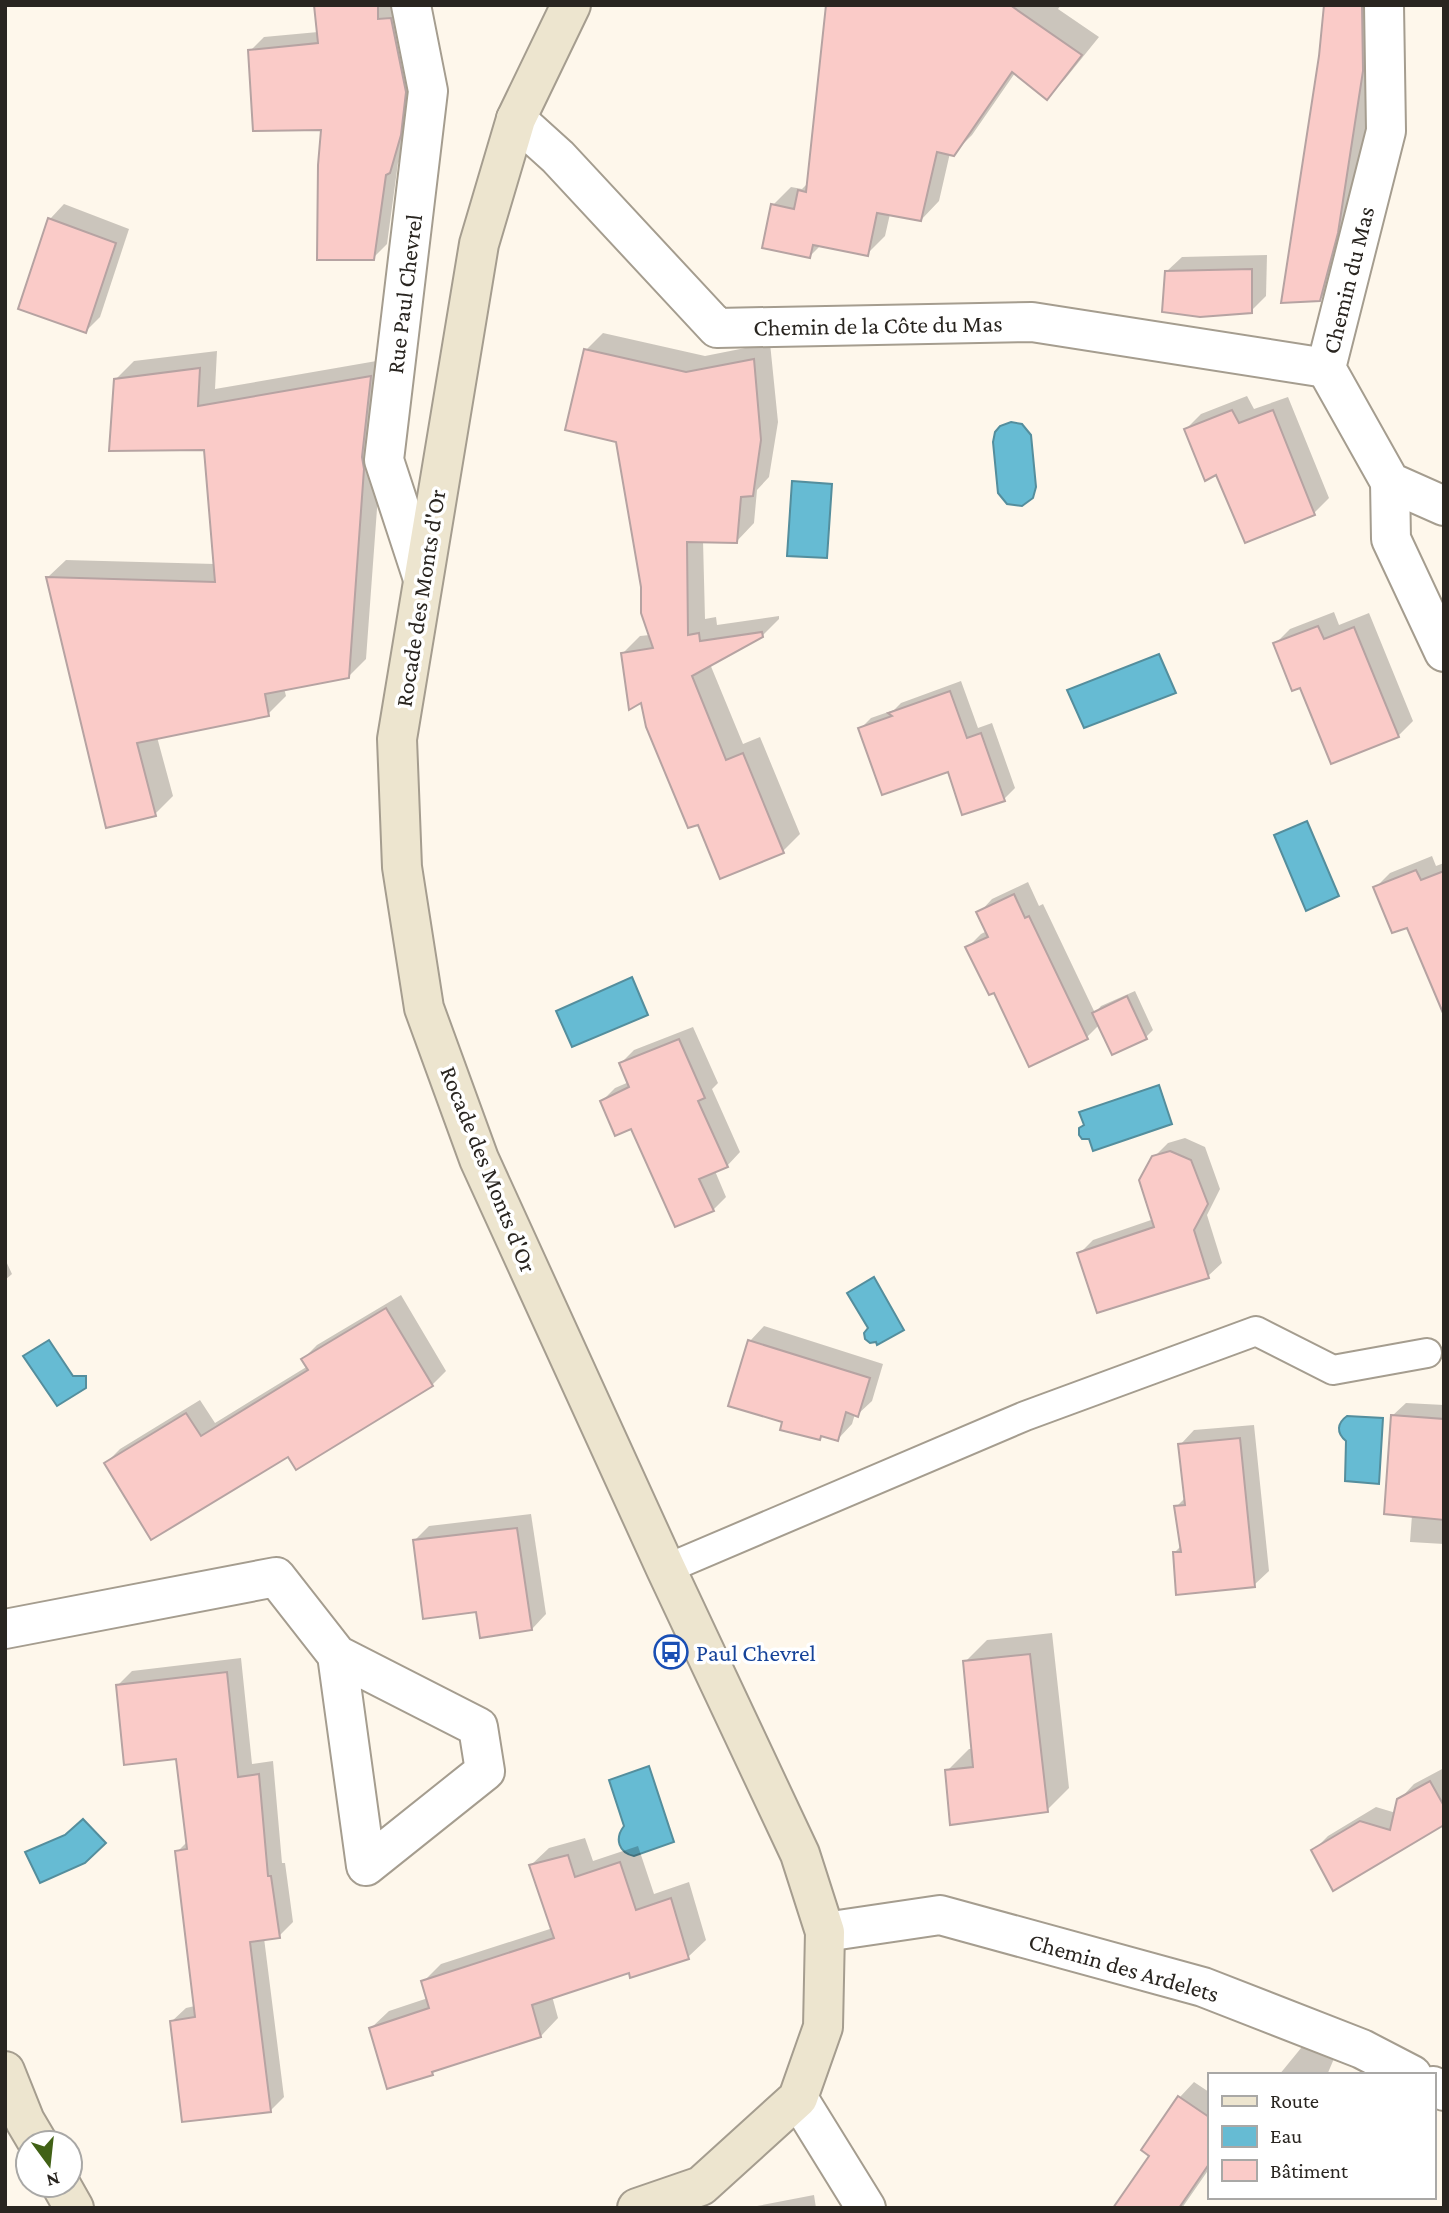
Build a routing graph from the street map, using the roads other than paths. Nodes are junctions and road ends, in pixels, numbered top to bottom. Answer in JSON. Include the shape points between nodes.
{"nodes":[{"id":1,"x":411,"y":5,"type":"edge"},
{"id":2,"x":571,"y":5,"type":"edge"},
{"id":3,"x":1384,"y":5,"type":"edge"},
{"id":4,"x":516,"y":118,"type":"junction"},
{"id":5,"x":1326,"y":368,"type":"junction"},
{"id":6,"x":1390,"y":482,"type":"junction"},
{"id":7,"x":1444,"y":506,"type":"edge"},
{"id":8,"x":423,"y":579,"type":"junction"},
{"id":9,"x":1444,"y":652,"type":"edge"},
{"id":10,"x":1427,"y":1353,"type":"dead end"},
{"id":11,"x":666,"y":1569,"type":"junction"},
{"id":12,"x":5,"y":1629,"type":"edge"},
{"id":13,"x":337,"y":1655,"type":"junction"},
{"id":14,"x":825,"y":1932,"type":"junction"},
{"id":15,"x":5,"y":2071,"type":"edge"},
{"id":16,"x":1408,"y":2073,"type":"edge"},
{"id":17,"x":798,"y":2098,"type":"junction"},
{"id":18,"x":30,"y":2129,"type":"edge"},
{"id":19,"x":636,"y":2208,"type":"edge"},
{"id":20,"x":866,"y":2208,"type":"edge"}],
"edges":[{"from":1,"to":8,"type":"street","name":"Rue Paul Chevrel","via":[[428,91],[384,460]]},
{"from":2,"to":4,"type":"street","name":"Rocade des Monts d'Or"},
{"from":3,"to":5,"type":"street","name":"Chemin du Mas","via":[[1386,131]]},
{"from":4,"to":5,"type":"street","name":"Chemin de la Côte du Mas","via":[[717,328],[1032,323]]},
{"from":4,"to":8,"type":"street","name":"Rocade des Monts d'Or","via":[[479,244]]},
{"from":5,"to":6,"type":"street","name":"Chemin du Mas"},
{"from":6,"to":7,"type":"street"},
{"from":6,"to":9,"type":"street","via":[[1391,539]]},
{"from":8,"to":11,"type":"street","name":"Rocade des Monts d'Or","via":[[397,740],[402,867],[424,1007],[479,1158]]},
{"from":10,"to":11,"type":"lane","via":[[1333,1370],[1256,1331],[1025,1416]]},
{"from":11,"to":14,"type":"street","name":"Rocade des Monts d'Or","via":[[800,1854]]},
{"from":12,"to":13,"type":"street","via":[[276,1577]]},
{"from":13,"to":13,"type":"street","via":[[478,1727],[485,1771],[366,1866]]},
{"from":14,"to":16,"type":"street","name":"Chemin des Ardelets","via":[[940,1915],[1203,1987],[1363,2049]]},
{"from":14,"to":17,"type":"street","name":"Rocade des Monts d'Or","via":[[823,2027]]},
{"from":15,"to":18,"type":"street"},
{"from":17,"to":19,"type":"street","name":"Rocade des Monts d'Or","via":[[701,2186]]},
{"from":17,"to":20,"type":"street"}]}
